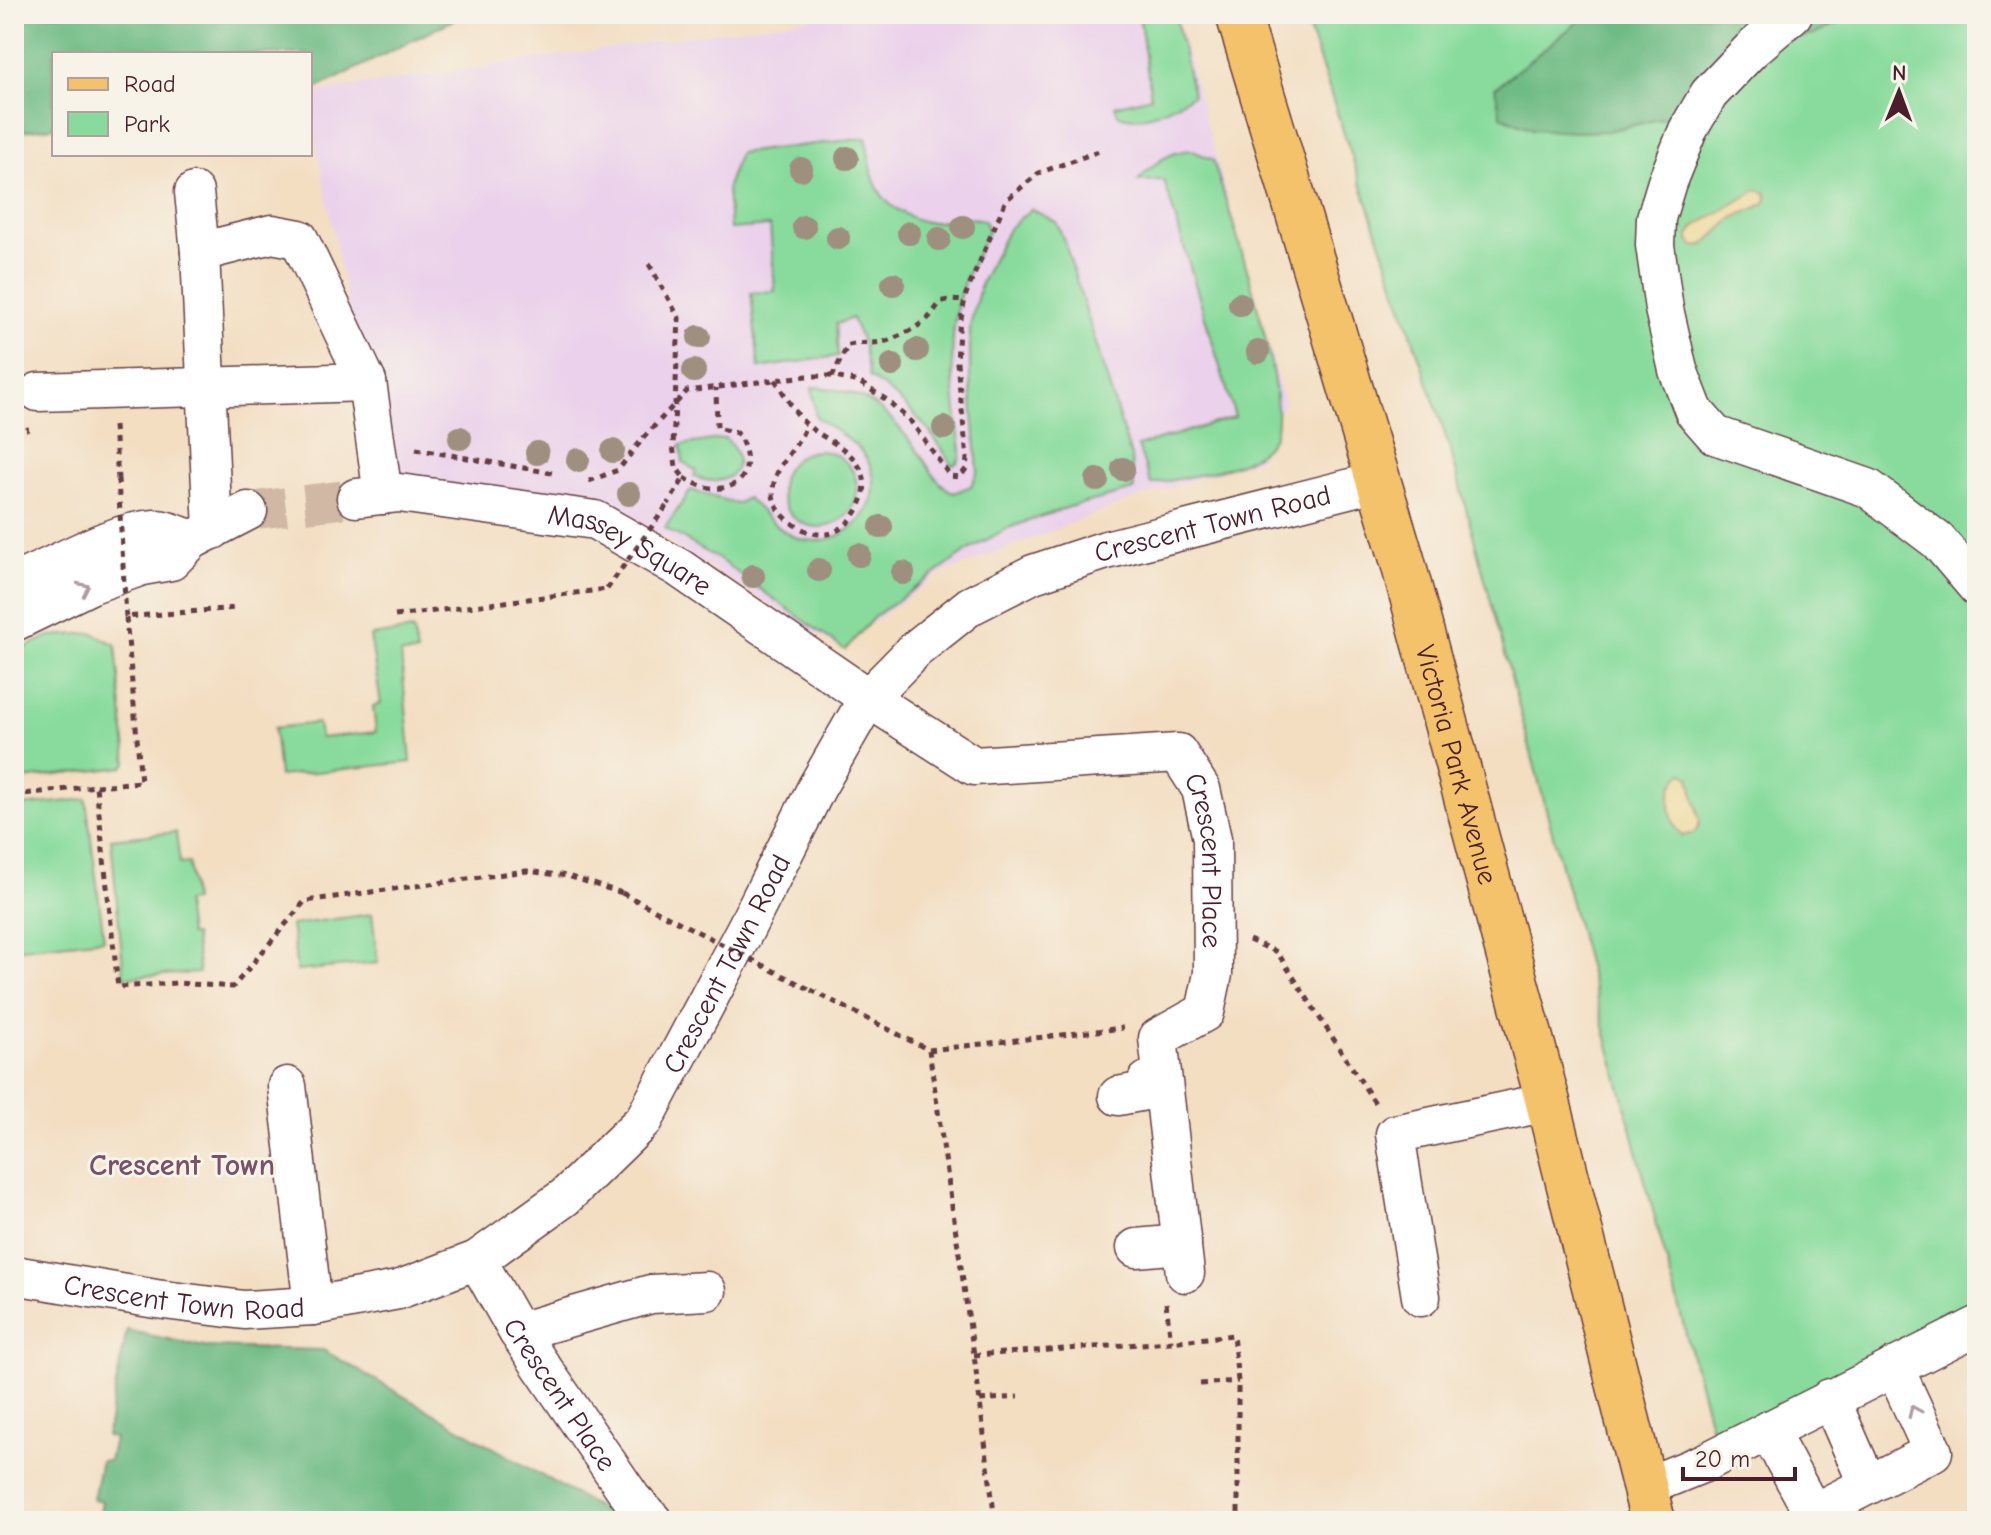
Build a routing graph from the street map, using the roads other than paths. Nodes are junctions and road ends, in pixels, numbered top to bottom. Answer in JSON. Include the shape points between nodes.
{"nodes":[{"id":1,"x":1238,"y":14,"type":"edge"},
{"id":2,"x":1793,"y":14,"type":"edge"},
{"id":3,"x":194,"y":192,"type":"dead end"},
{"id":4,"x":200,"y":252,"type":"junction"},
{"id":5,"x":367,"y":382,"type":"junction"},
{"id":6,"x":206,"y":386,"type":"junction"},
{"id":7,"x":40,"y":410,"type":"road end"},
{"id":8,"x":1379,"y":481,"type":"junction"},
{"id":9,"x":248,"y":511,"type":"tunnel mouth"},
{"id":10,"x":202,"y":535,"type":"junction"},
{"id":11,"x":14,"y":582,"type":"edge"},
{"id":12,"x":1977,"y":587,"type":"edge"},
{"id":13,"x":14,"y":622,"type":"edge"},
{"id":14,"x":868,"y":698,"type":"junction"},
{"id":15,"x":287,"y":1086,"type":"dead end"},
{"id":16,"x":1548,"y":1102,"type":"junction"},
{"id":17,"x":1136,"y":1248,"type":"dead end"},
{"id":18,"x":477,"y":1260,"type":"junction"},
{"id":19,"x":14,"y":1275,"type":"edge"},
{"id":20,"x":707,"y":1291,"type":"dead end"},
{"id":21,"x":1421,"y":1297,"type":"dead end"},
{"id":22,"x":313,"y":1306,"type":"junction"},
{"id":23,"x":518,"y":1332,"type":"junction"},
{"id":24,"x":1975,"y":1332,"type":"edge"},
{"id":25,"x":1894,"y":1367,"type":"junction"},
{"id":26,"x":1830,"y":1398,"type":"junction"},
{"id":27,"x":1768,"y":1430,"type":"junction"},
{"id":28,"x":1868,"y":1485,"type":"junction"},
{"id":29,"x":1649,"y":1504,"type":"edge"},
{"id":30,"x":653,"y":1521,"type":"edge"}],
"edges":[{"from":1,"to":8,"type":"main road","name":"Victoria Park Avenue"},
{"from":2,"to":12,"type":"street","via":[[1709,94],[1667,182],[1656,218],[1655,245],[1678,370],[1694,411],[1715,435],[1868,488],[1938,541]]},
{"from":3,"to":4,"type":"street"},
{"from":4,"to":5,"type":"street","via":[[272,234],[299,239]]},
{"from":4,"to":6,"type":"street"},
{"from":5,"to":6,"type":"street"},
{"from":5,"to":14,"type":"street","name":"Massey Square","via":[[369,497],[399,493],[595,520],[679,568]]},
{"from":6,"to":7,"type":"street"},
{"from":6,"to":10,"type":"street"},
{"from":8,"to":14,"type":"street","name":"Crescent Town Road","via":[[1106,550],[1033,574],[970,606],[916,649]]},
{"from":8,"to":16,"type":"main road","name":"Victoria Park Avenue"},
{"from":9,"to":10,"type":"street"},
{"from":10,"to":11,"type":"street","via":[[158,529],[133,533]]},
{"from":13,"to":10,"type":"street","one_way":true,"via":[[92,584],[171,561]]},
{"from":14,"to":17,"type":"street","name":"Crescent Place","via":[[974,766],[1178,753],[1201,789],[1212,839],[1213,974],[1205,1012],[1158,1038],[1136,1083],[1183,1258]]},
{"from":14,"to":18,"type":"street","name":"Crescent Town Road","via":[[644,1120],[565,1197]]},
{"from":15,"to":22,"type":"street"},
{"from":16,"to":21,"type":"street","via":[[1395,1134]]},
{"from":16,"to":29,"type":"main road","name":"Victoria Park Avenue"},
{"from":18,"to":22,"type":"street","name":"Crescent Town Road","via":[[398,1290]]},
{"from":18,"to":23,"type":"street","name":"Crescent Place"},
{"from":19,"to":22,"type":"street","name":"Crescent Town Road","via":[[244,1310]]},
{"from":20,"to":23,"type":"street","via":[[651,1294]]},
{"from":23,"to":30,"type":"street","name":"Crescent Place","via":[[632,1499]]},
{"from":24,"to":25,"type":"street"},
{"from":25,"to":26,"type":"street"},
{"from":28,"to":25,"type":"street","one_way":true,"via":[[1933,1452]]},
{"from":26,"to":27,"type":"street"},
{"from":26,"to":28,"type":"street"},
{"from":27,"to":28,"type":"street","via":[[1813,1513]]},
{"from":27,"to":29,"type":"street","via":[[1704,1463]]}]}
